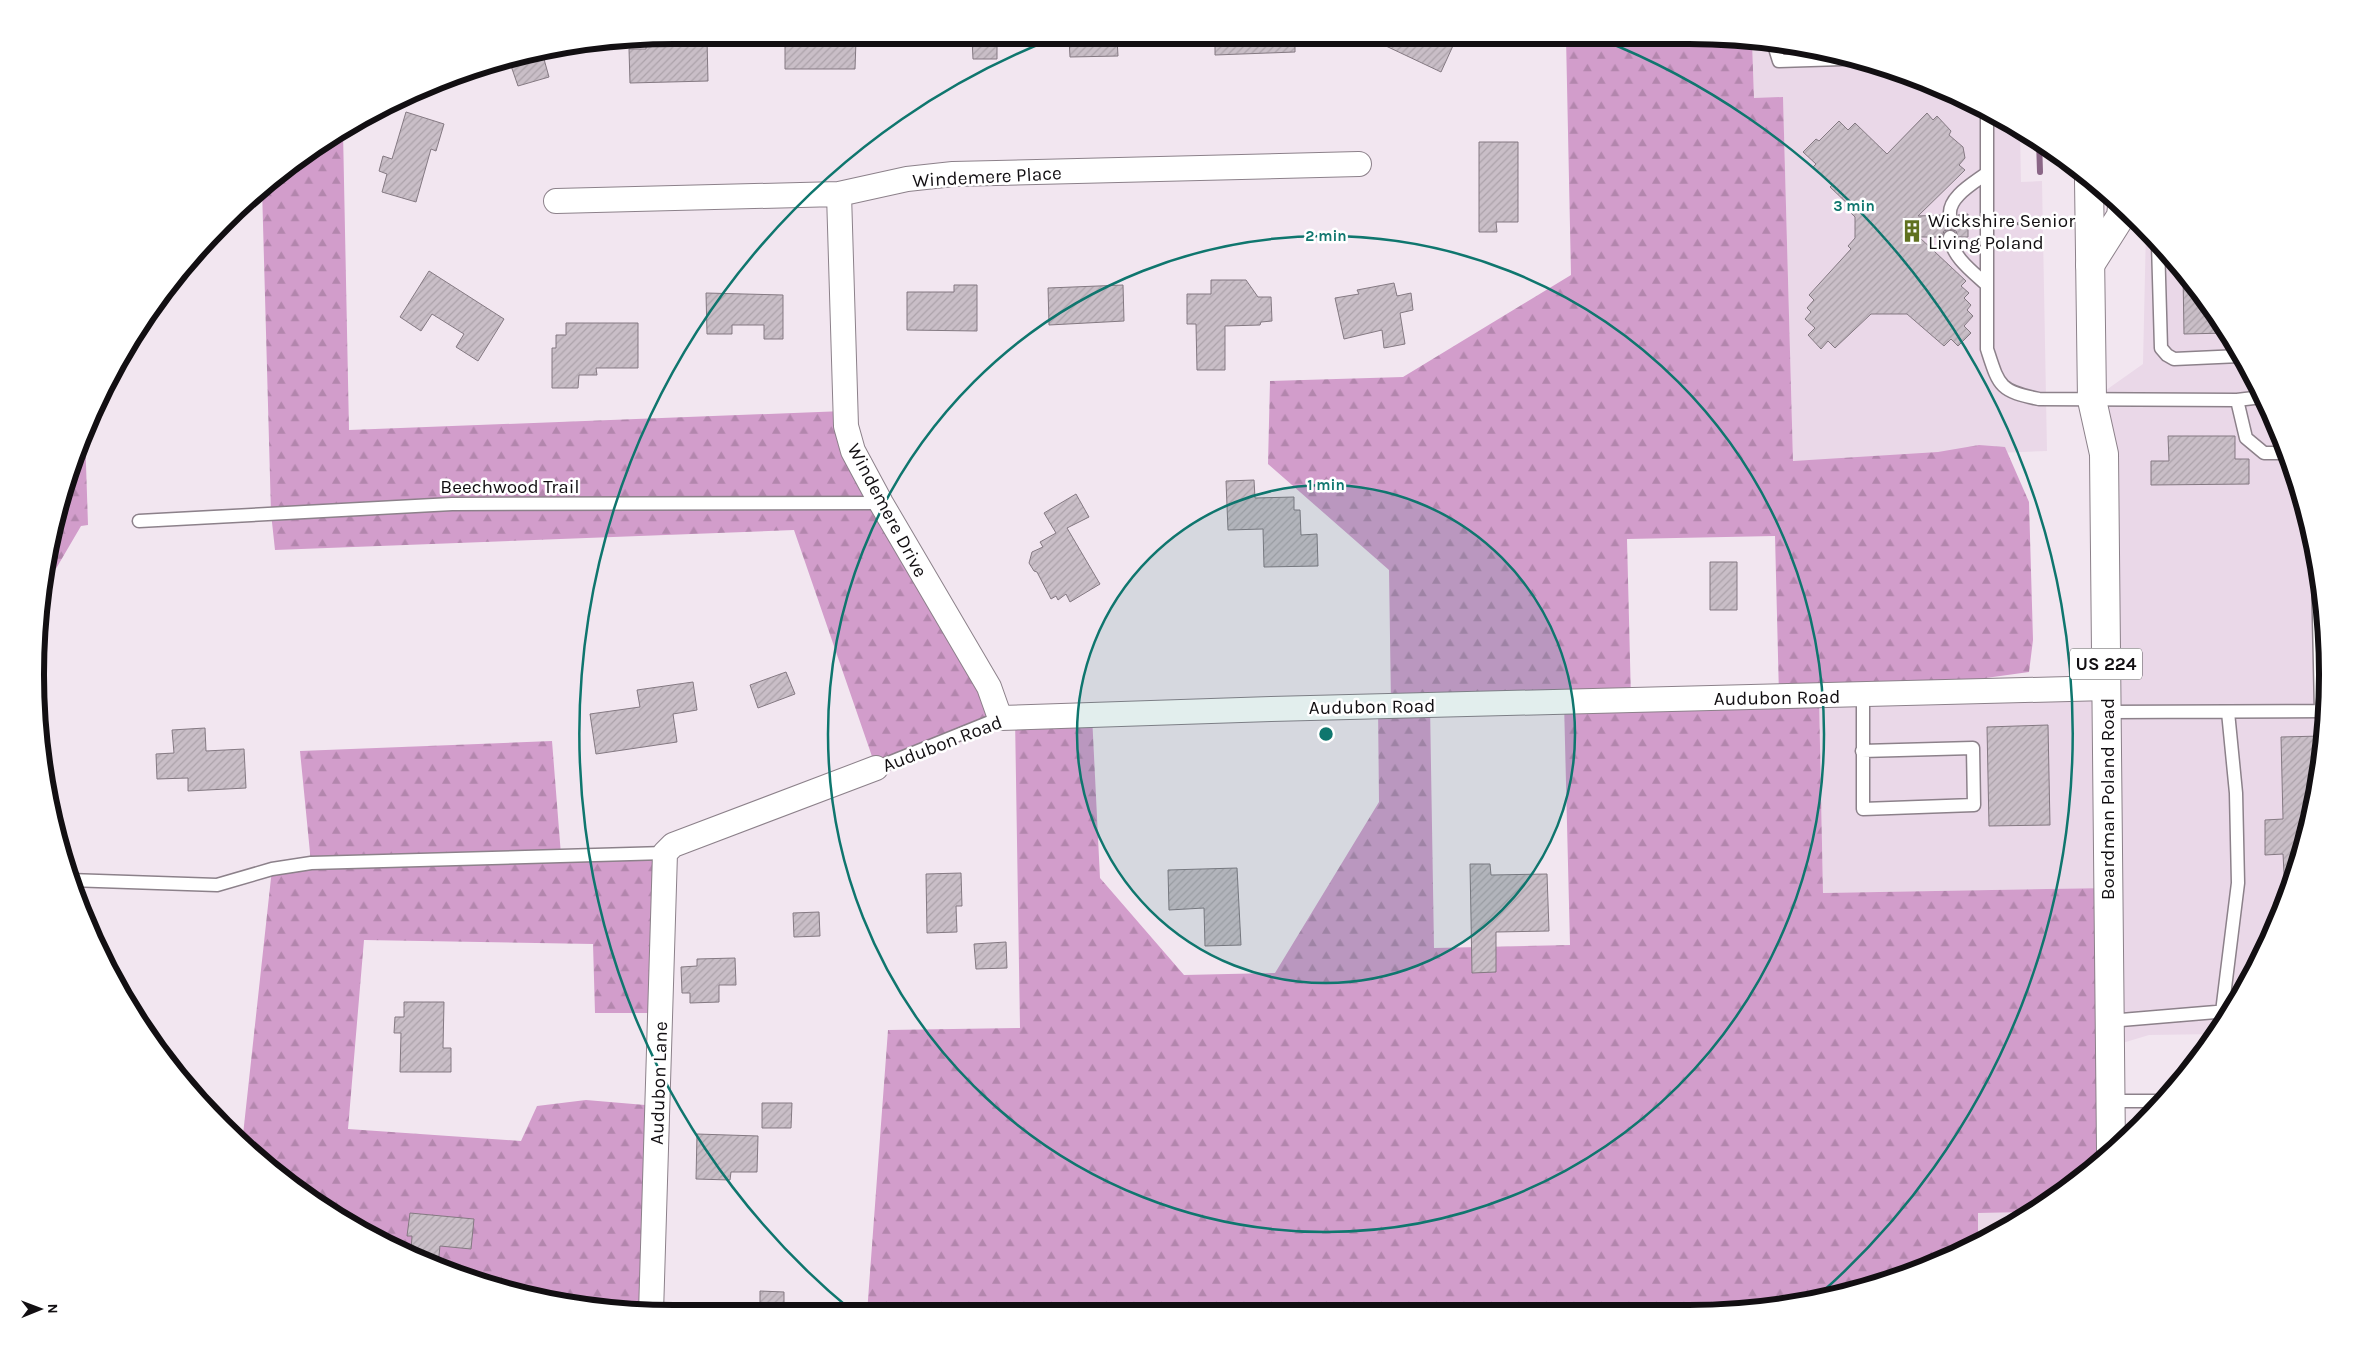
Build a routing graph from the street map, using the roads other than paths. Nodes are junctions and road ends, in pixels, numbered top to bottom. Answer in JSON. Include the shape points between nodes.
{"nodes":[{"id":1,"x":1775,"y":50,"type":"edge"},
{"id":2,"x":1825,"y":59,"type":"edge"},
{"id":3,"x":1986,"y":119,"type":"edge"},
{"id":4,"x":1359,"y":164,"type":"dead end"},
{"id":5,"x":1987,"y":173,"type":"junction"},
{"id":6,"x":2088,"y":187,"type":"edge"},
{"id":7,"x":839,"y":194,"type":"junction"},
{"id":8,"x":556,"y":200,"type":"dead end"},
{"id":9,"x":2119,"y":213,"type":"edge"},
{"id":10,"x":1950,"y":215,"type":"dead end"},
{"id":11,"x":2089,"y":215,"type":"junction"},
{"id":12,"x":2123,"y":217,"type":"edge"},
{"id":13,"x":1950,"y":237,"type":"dead end"},
{"id":14,"x":2158,"y":254,"type":"edge"},
{"id":15,"x":2090,"y":264,"type":"junction"},
{"id":16,"x":1987,"y":285,"type":"junction"},
{"id":17,"x":2233,"y":356,"type":"edge"},
{"id":18,"x":2255,"y":398,"type":"edge"},
{"id":19,"x":2092,"y":400,"type":"junction"},
{"id":20,"x":2237,"y":400,"type":"junction"},
{"id":21,"x":2279,"y":453,"type":"edge"},
{"id":22,"x":881,"y":503,"type":"junction"},
{"id":23,"x":139,"y":521,"type":"dead end"},
{"id":24,"x":1863,"y":695,"type":"junction"},
{"id":25,"x":2107,"y":700,"type":"junction"},
{"id":26,"x":2318,"y":711,"type":"edge"},
{"id":27,"x":2228,"y":712,"type":"junction"},
{"id":28,"x":1000,"y":718,"type":"junction"},
{"id":29,"x":1862,"y":751,"type":"junction"},
{"id":30,"x":876,"y":768,"type":"joint"},
{"id":31,"x":665,"y":853,"type":"junction"},
{"id":32,"x":78,"y":880,"type":"edge"},
{"id":33,"x":2227,"y":1003,"type":"edge"},
{"id":34,"x":2222,"y":1011,"type":"edge"},
{"id":35,"x":2109,"y":1020,"type":"junction"},
{"id":36,"x":2110,"y":1101,"type":"junction"},
{"id":37,"x":2153,"y":1101,"type":"edge"},
{"id":38,"x":2111,"y":1143,"type":"edge"},
{"id":39,"x":651,"y":1304,"type":"edge"}],
"edges":[{"from":1,"to":2,"type":"lane","via":[[1779,61]]},
{"from":3,"to":5,"type":"lane"},
{"from":4,"to":7,"type":"street","name":"Windemere Place","via":[[953,174]]},
{"from":5,"to":10,"type":"lane","via":[[1959,195]]},
{"from":5,"to":16,"type":"lane"},
{"from":6,"to":11,"type":"main road","name":"Boardman Poland Road","number":"US 224"},
{"from":7,"to":8,"type":"street","name":"Windemere Place"},
{"from":7,"to":22,"type":"street","name":"Windemere Drive","via":[[846,426],[853,451]]},
{"from":9,"to":11,"type":"lane"},
{"from":11,"to":15,"type":"main road","name":"Boardman Poland Road","number":"US 224"},
{"from":12,"to":15,"type":"main road"},
{"from":13,"to":16,"type":"lane","via":[[1951,246],[1966,266]]},
{"from":14,"to":17,"type":"lane","via":[[2161,348],[2174,359]]},
{"from":15,"to":19,"type":"main road","name":"Boardman Poland Road","number":"US 224"},
{"from":16,"to":19,"type":"lane","via":[[1987,349],[1997,380],[2014,394],[2039,399]]},
{"from":18,"to":20,"type":"lane"},
{"from":19,"to":20,"type":"lane"},
{"from":19,"to":25,"type":"main road","name":"Boardman Poland Road","number":"US 224","via":[[2104,454]]},
{"from":20,"to":21,"type":"lane","via":[[2246,438],[2264,453]]},
{"from":22,"to":23,"type":"lane","name":"Beechwood Trail","via":[[452,504]]},
{"from":22,"to":28,"type":"street","name":"Windemere Drive","via":[[989,687]]},
{"from":24,"to":25,"type":"street","name":"Audubon Road"},
{"from":24,"to":28,"type":"street","name":"Audubon Road"},
{"from":24,"to":29,"type":"lane"},
{"from":25,"to":27,"type":"lane"},
{"from":25,"to":35,"type":"main road","name":"Boardman Poland Road","number":"US 224"},
{"from":26,"to":27,"type":"lane"},
{"from":27,"to":33,"type":"lane","via":[[2236,793],[2238,883]]},
{"from":28,"to":30,"type":"lane","name":"Audubon Road"},
{"from":29,"to":29,"type":"lane","via":[[1863,809],[1974,805],[1973,748]]},
{"from":30,"to":31,"type":"street","name":"Audubon Road","via":[[674,845]]},
{"from":31,"to":32,"type":"lane","via":[[311,863],[272,869],[217,885]]},
{"from":31,"to":39,"type":"street","name":"Audubon Lane"},
{"from":34,"to":35,"type":"lane"},
{"from":35,"to":36,"type":"main road","name":"Boardman Poland Road","number":"US 224"},
{"from":36,"to":37,"type":"lane"},
{"from":36,"to":38,"type":"main road","name":"Boardman Poland Road","number":"US 224"}]}
